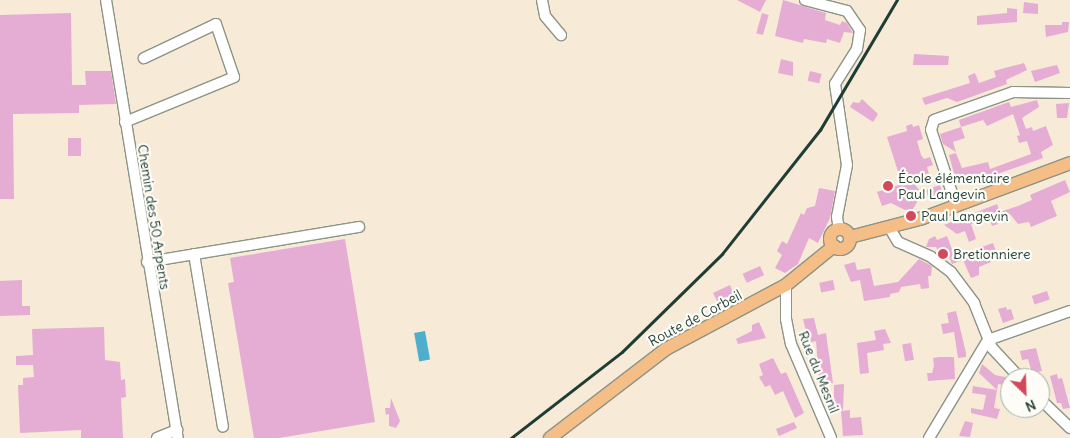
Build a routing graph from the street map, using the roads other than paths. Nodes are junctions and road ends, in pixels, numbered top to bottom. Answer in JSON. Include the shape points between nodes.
{"nodes":[{"id":1,"x":106,"y":0,"type":"edge"},
{"id":2,"x":542,"y":0,"type":"edge"},
{"id":3,"x":806,"y":0,"type":"edge"},
{"id":4,"x":561,"y":35,"type":"dead end"},
{"id":5,"x":144,"y":58,"type":"dead end"},
{"id":6,"x":1070,"y":93,"type":"edge"},
{"id":7,"x":125,"y":122,"type":"junction"},
{"id":8,"x":1070,"y":163,"type":"edge"},
{"id":9,"x":956,"y":205,"type":"junction"},
{"id":10,"x":359,"y":227,"type":"dead end"},
{"id":11,"x":889,"y":227,"type":"junction"},
{"id":12,"x":845,"y":233,"type":"junction"},
{"id":13,"x":194,"y":254,"type":"junction"},
{"id":14,"x":147,"y":262,"type":"junction"},
{"id":15,"x":786,"y":285,"type":"junction"},
{"id":16,"x":1070,"y":312,"type":"edge"},
{"id":17,"x":988,"y":340,"type":"junction"},
{"id":18,"x":1012,"y":368,"type":"edge"},
{"id":19,"x":1050,"y":409,"type":"edge"},
{"id":20,"x":223,"y":427,"type":"dead end"},
{"id":21,"x":1070,"y":428,"type":"edge"},
{"id":22,"x":178,"y":434,"type":"edge"},
{"id":23,"x":157,"y":438,"type":"edge"},
{"id":24,"x":550,"y":438,"type":"edge"},
{"id":25,"x":831,"y":438,"type":"edge"},
{"id":26,"x":929,"y":438,"type":"edge"}],
"edges":[{"from":1,"to":7,"type":"street","name":"Chemin des 50 Arpents"},
{"from":2,"to":4,"type":"street","via":[[545,16]]},
{"from":3,"to":12,"type":"street","via":[[847,11],[860,30],[857,49],[835,84],[847,166],[837,217]]},
{"from":5,"to":7,"type":"street","via":[[216,24],[234,78]]},
{"from":6,"to":9,"type":"street","via":[[1013,92],[934,120],[931,130]]},
{"from":7,"to":14,"type":"street","name":"Chemin des 50 Arpents"},
{"from":8,"to":9,"type":"main road"},
{"from":9,"to":11,"type":"main road"},
{"from":10,"to":13,"type":"street"},
{"from":11,"to":12,"type":"main road"},
{"from":11,"to":17,"type":"street","via":[[898,242],[931,257],[951,272],[974,303]]},
{"from":12,"to":15,"type":"main road","name":"Route de Corbeil","via":[[845,247],[834,246]]},
{"from":13,"to":14,"type":"street"},
{"from":13,"to":20,"type":"street"},
{"from":14,"to":22,"type":"street","name":"Chemin des 50 Arpents"},
{"from":15,"to":24,"type":"main road","name":"Route de Corbeil","via":[[666,349]]},
{"from":15,"to":25,"type":"street","name":"Rue du Mesnil","via":[[786,319],[791,344]]},
{"from":16,"to":17,"type":"street"},
{"from":17,"to":18,"type":"street"},
{"from":17,"to":26,"type":"street"},
{"from":19,"to":21,"type":"street"},
{"from":22,"to":23,"type":"street"}]}
